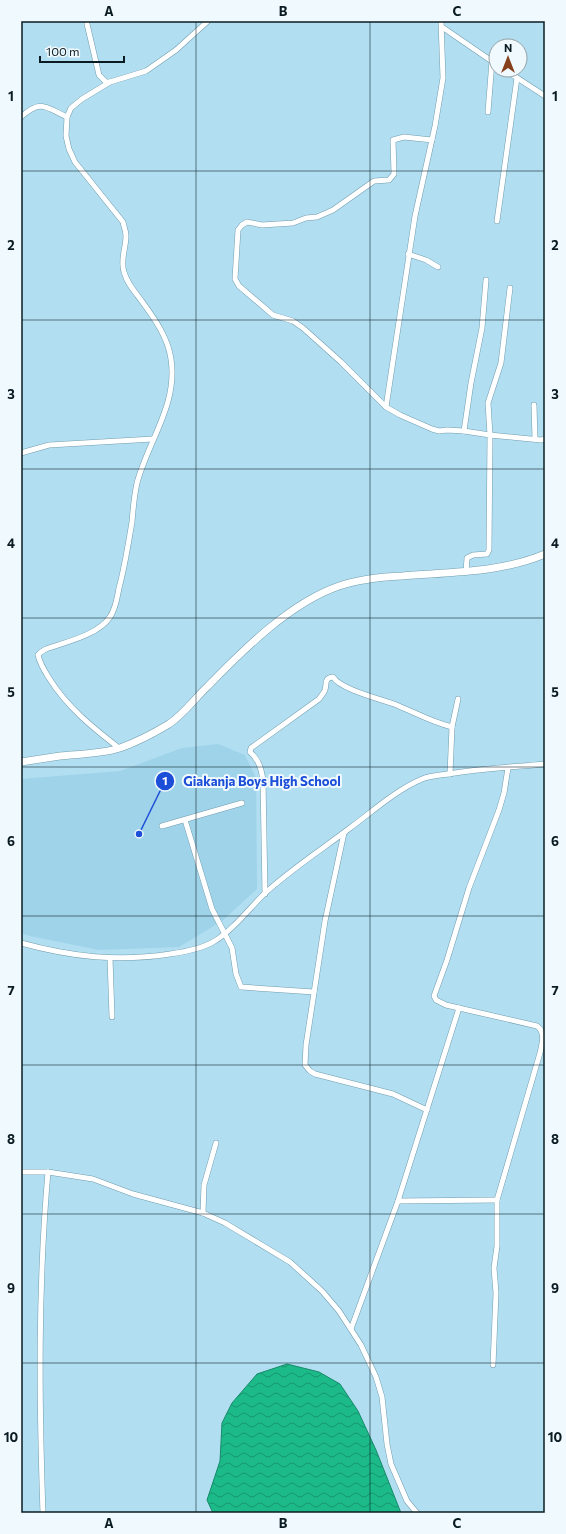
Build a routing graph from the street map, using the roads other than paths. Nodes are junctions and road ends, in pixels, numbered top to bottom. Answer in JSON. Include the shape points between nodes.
{"nodes":[{"id":1,"x":208,"y":21,"type":"edge"},
{"id":2,"x":87,"y":24,"type":"dead end"},
{"id":3,"x":441,"y":24,"type":"edge"},
{"id":4,"x":488,"y":58,"type":"edge"},
{"id":5,"x":492,"y":78,"type":"edge"},
{"id":6,"x":517,"y":78,"type":"joint"},
{"id":7,"x":110,"y":82,"type":"junction"},
{"id":8,"x":545,"y":96,"type":"edge"},
{"id":9,"x":488,"y":112,"type":"dead end"},
{"id":10,"x":21,"y":116,"type":"edge"},
{"id":11,"x":67,"y":117,"type":"junction"},
{"id":12,"x":432,"y":140,"type":"junction"},
{"id":13,"x":497,"y":222,"type":"dead end"},
{"id":14,"x":408,"y":254,"type":"junction"},
{"id":15,"x":438,"y":267,"type":"dead end"},
{"id":16,"x":486,"y":280,"type":"dead end"},
{"id":17,"x":510,"y":288,"type":"dead end"},
{"id":18,"x":534,"y":405,"type":"dead end"},
{"id":19,"x":386,"y":407,"type":"junction"},
{"id":20,"x":464,"y":431,"type":"junction"},
{"id":21,"x":490,"y":435,"type":"junction"},
{"id":22,"x":153,"y":439,"type":"junction"},
{"id":23,"x":535,"y":439,"type":"junction"},
{"id":24,"x":545,"y":439,"type":"edge"},
{"id":25,"x":21,"y":453,"type":"edge"},
{"id":26,"x":545,"y":554,"type":"edge"},
{"id":27,"x":466,"y":572,"type":"junction"},
{"id":28,"x":458,"y":699,"type":"dead end"},
{"id":29,"x":452,"y":727,"type":"junction"},
{"id":30,"x":119,"y":748,"type":"junction"},
{"id":31,"x":21,"y":762,"type":"edge"},
{"id":32,"x":545,"y":764,"type":"edge"},
{"id":33,"x":508,"y":768,"type":"junction"},
{"id":34,"x":450,"y":774,"type":"junction"},
{"id":35,"x":242,"y":803,"type":"dead end"},
{"id":36,"x":185,"y":820,"type":"junction"},
{"id":37,"x":162,"y":826,"type":"dead end"},
{"id":38,"x":344,"y":833,"type":"junction"},
{"id":39,"x":265,"y":894,"type":"junction"},
{"id":40,"x":224,"y":934,"type":"junction"},
{"id":41,"x":21,"y":943,"type":"edge"},
{"id":42,"x":110,"y":958,"type":"junction"},
{"id":43,"x":314,"y":992,"type":"junction"},
{"id":44,"x":459,"y":1008,"type":"junction"},
{"id":45,"x":112,"y":1017,"type":"dead end"},
{"id":46,"x":544,"y":1039,"type":"edge"},
{"id":47,"x":427,"y":1110,"type":"junction"},
{"id":48,"x":216,"y":1143,"type":"dead end"},
{"id":49,"x":21,"y":1172,"type":"edge"},
{"id":50,"x":48,"y":1172,"type":"junction"},
{"id":51,"x":398,"y":1200,"type":"junction"},
{"id":52,"x":497,"y":1200,"type":"junction"},
{"id":53,"x":203,"y":1214,"type":"junction"},
{"id":54,"x":351,"y":1329,"type":"junction"},
{"id":55,"x":493,"y":1365,"type":"dead end"},
{"id":56,"x":42,"y":1513,"type":"edge"},
{"id":57,"x":417,"y":1513,"type":"edge"}],
"edges":[{"from":1,"to":7,"type":"street","via":[[176,50],[146,72]]},
{"from":2,"to":7,"type":"street","via":[[99,75],[106,82]]},
{"from":3,"to":4,"type":"street"},
{"from":3,"to":12,"type":"street","via":[[444,78]]},
{"from":5,"to":9,"type":"street"},
{"from":6,"to":8,"type":"street"},
{"from":6,"to":13,"type":"street"},
{"from":7,"to":11,"type":"street","via":[[82,99],[71,108]]},
{"from":10,"to":11,"type":"street","via":[[31,108],[39,106]]},
{"from":11,"to":22,"type":"street","via":[[66,136],[75,162],[123,222],[126,238],[122,259],[123,270],[130,286],[164,336],[171,358],[172,387],[163,420]]},
{"from":12,"to":14,"type":"street"},
{"from":12,"to":19,"type":"street","via":[[404,137],[393,140],[393,178],[374,181],[326,214],[293,223],[262,225],[247,222],[238,230],[235,279],[239,286],[273,315],[293,321],[303,328]]},
{"from":14,"to":15,"type":"street"},
{"from":14,"to":19,"type":"street"},
{"from":16,"to":20,"type":"street","via":[[482,328]]},
{"from":17,"to":21,"type":"street","via":[[501,364],[488,403]]},
{"from":18,"to":23,"type":"street"},
{"from":19,"to":20,"type":"street","via":[[432,429]]},
{"from":20,"to":21,"type":"street"},
{"from":21,"to":23,"type":"street"},
{"from":21,"to":27,"type":"street","via":[[489,550],[487,554],[467,558]]},
{"from":22,"to":25,"type":"street","via":[[49,445]]},
{"from":22,"to":30,"type":"street","via":[[137,484],[126,560],[116,606],[110,617],[92,632],[46,649],[38,655],[40,663],[70,707]]},
{"from":23,"to":24,"type":"street"},
{"from":26,"to":27,"type":"main road","via":[[512,564]]},
{"from":27,"to":30,"type":"main road","via":[[382,577],[339,586],[322,593],[287,614],[239,654],[171,723]]},
{"from":28,"to":29,"type":"street"},
{"from":29,"to":34,"type":"street"},
{"from":29,"to":39,"type":"street","via":[[432,722],[381,699],[358,692],[335,681],[333,677],[328,678],[320,699],[250,748],[250,752],[257,759],[263,780]]},
{"from":30,"to":31,"type":"main road"},
{"from":32,"to":33,"type":"street"},
{"from":33,"to":34,"type":"street"},
{"from":33,"to":44,"type":"street","via":[[499,810],[469,888],[434,994],[436,1000]]},
{"from":34,"to":38,"type":"street","via":[[424,779],[409,786]]},
{"from":35,"to":36,"type":"street"},
{"from":36,"to":37,"type":"street"},
{"from":36,"to":40,"type":"street","via":[[212,909]]},
{"from":38,"to":39,"type":"street","via":[[290,872]]},
{"from":38,"to":43,"type":"street","via":[[325,921]]},
{"from":39,"to":40,"type":"street"},
{"from":40,"to":42,"type":"street","via":[[213,942],[183,952]]},
{"from":40,"to":43,"type":"street","via":[[232,948],[241,987]]},
{"from":41,"to":42,"type":"street","via":[[53,952]]},
{"from":42,"to":45,"type":"street"},
{"from":43,"to":47,"type":"street","via":[[306,1045],[307,1068],[316,1074],[393,1094]]},
{"from":44,"to":46,"type":"street","via":[[537,1026],[542,1031]]},
{"from":44,"to":47,"type":"street"},
{"from":46,"to":52,"type":"street"},
{"from":47,"to":51,"type":"street"},
{"from":48,"to":53,"type":"street","via":[[204,1185]]},
{"from":49,"to":50,"type":"street"},
{"from":50,"to":53,"type":"street","via":[[93,1179],[133,1194]]},
{"from":50,"to":56,"type":"street","via":[[41,1290]]},
{"from":51,"to":52,"type":"street"},
{"from":51,"to":54,"type":"street"},
{"from":52,"to":55,"type":"street"},
{"from":53,"to":54,"type":"street","via":[[225,1223],[290,1262],[322,1291]]},
{"from":54,"to":57,"type":"street","via":[[361,1344],[382,1397],[391,1464],[407,1501]]}]}
